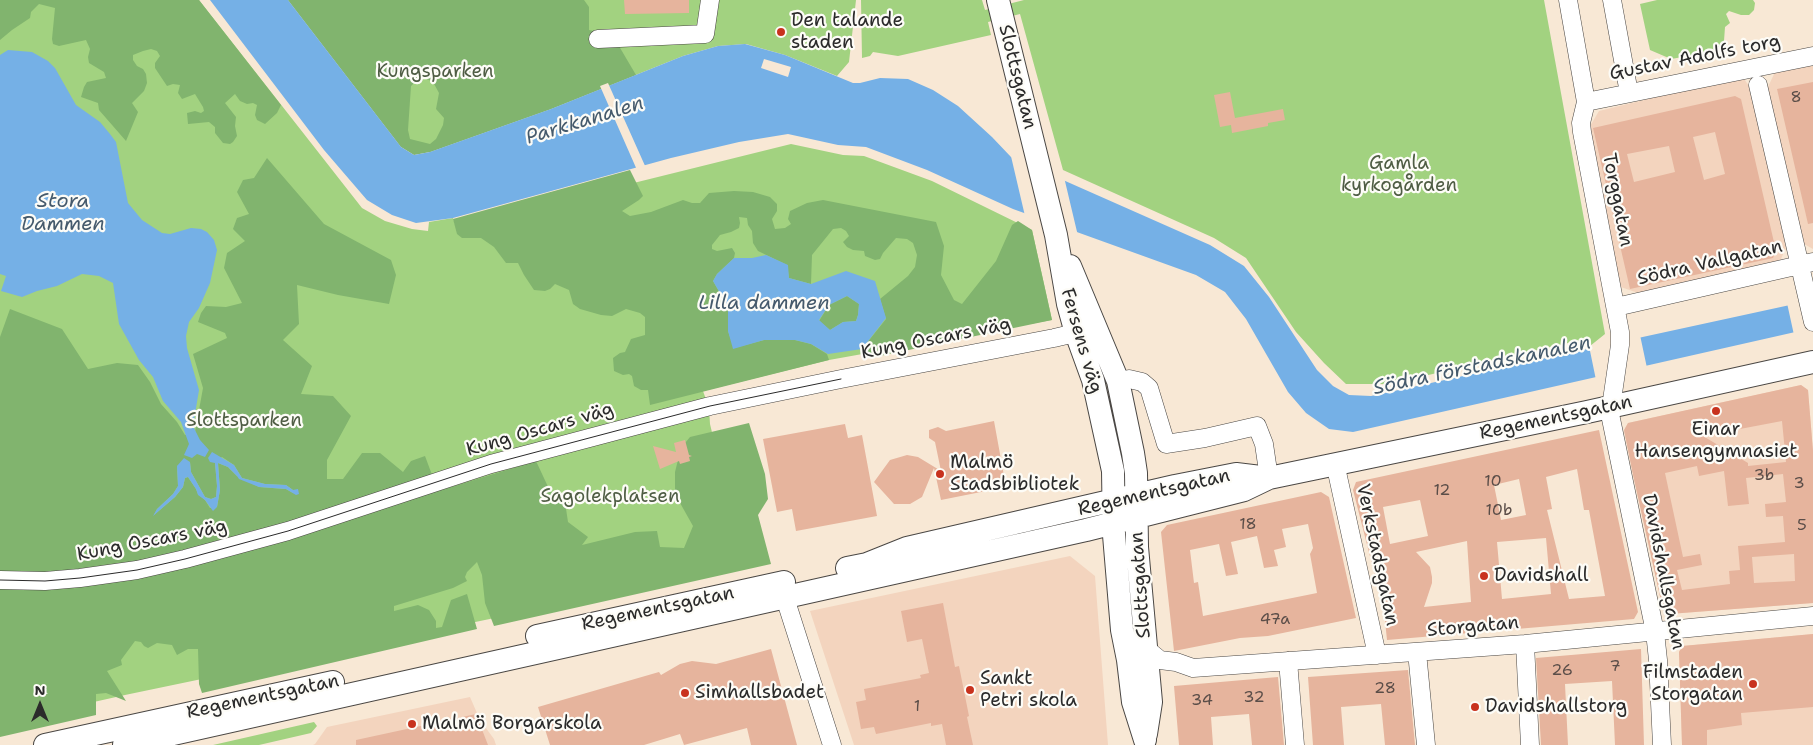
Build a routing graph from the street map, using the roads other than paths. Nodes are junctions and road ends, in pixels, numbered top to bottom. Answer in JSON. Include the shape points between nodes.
{"nodes":[{"id":1,"x":710,"y":0,"type":"edge"},
{"id":2,"x":998,"y":0,"type":"edge"},
{"id":3,"x":1568,"y":0,"type":"edge"},
{"id":4,"x":1612,"y":0,"type":"edge"},
{"id":5,"x":598,"y":39,"type":"dead end"},
{"id":6,"x":1813,"y":56,"type":"edge"},
{"id":7,"x":1758,"y":85,"type":"dead end"},
{"id":8,"x":1629,"y":93,"type":"junction"},
{"id":9,"x":1586,"y":102,"type":"junction"},
{"id":10,"x":1056,"y":235,"type":"joint"},
{"id":11,"x":1806,"y":263,"type":"edge"},
{"id":12,"x":1616,"y":306,"type":"junction"},
{"id":13,"x":1813,"y":322,"type":"edge"},
{"id":14,"x":1086,"y":331,"type":"junction"},
{"id":15,"x":1813,"y":362,"type":"edge"},
{"id":16,"x":1118,"y":381,"type":"junction"},
{"id":17,"x":1610,"y":407,"type":"junction"},
{"id":18,"x":1335,"y":463,"type":"junction"},
{"id":19,"x":1269,"y":478,"type":"junction"},
{"id":20,"x":1136,"y":506,"type":"junction"},
{"id":21,"x":1114,"y":512,"type":"junction"},
{"id":22,"x":0,"y":580,"type":"edge"},
{"id":23,"x":785,"y":598,"type":"junction"},
{"id":24,"x":1813,"y":616,"type":"edge"},
{"id":25,"x":1662,"y":631,"type":"junction"},
{"id":26,"x":1525,"y":644,"type":"junction"},
{"id":27,"x":1417,"y":652,"type":"junction"},
{"id":28,"x":1377,"y":655,"type":"junction"},
{"id":29,"x":1146,"y":656,"type":"junction"},
{"id":30,"x":1288,"y":661,"type":"junction"},
{"id":31,"x":125,"y":741,"type":"edge"},
{"id":32,"x":1146,"y":742,"type":"edge"},
{"id":33,"x":46,"y":745,"type":"edge"},
{"id":34,"x":832,"y":745,"type":"edge"},
{"id":35,"x":1296,"y":745,"type":"edge"},
{"id":36,"x":1426,"y":745,"type":"edge"},
{"id":37,"x":1530,"y":745,"type":"edge"},
{"id":38,"x":1662,"y":745,"type":"edge"}],
"edges":[{"from":1,"to":5,"type":"street","via":[[705,34]]},
{"from":2,"to":10,"type":"main road","name":"Slottsgatan"},
{"from":3,"to":9,"type":"street","name":"Torggatan"},
{"from":4,"to":8,"type":"street"},
{"from":6,"to":8,"type":"street","name":"Gustav Adolfs torg"},
{"from":7,"to":11,"type":"street"},
{"from":8,"to":9,"type":"street","name":"Gustav Adolfs torg"},
{"from":9,"to":12,"type":"street","name":"Torggatan","via":[[1582,132]]},
{"from":10,"to":14,"type":"main road","name":"Fersens väg","via":[[1088,308]]},
{"from":11,"to":12,"type":"street","name":"Södra Vallgatan"},
{"from":11,"to":13,"type":"street","via":[[1805,288]]},
{"from":12,"to":17,"type":"street","name":"Torggatan","via":[[1620,345]]},
{"from":14,"to":16,"type":"main road","name":"Fersens väg","via":[[1111,362]]},
{"from":14,"to":21,"type":"main road","name":"Fersens väg","via":[[1093,380],[1114,471]]},
{"from":14,"to":22,"type":"street","name":"Kung Oscars väg","via":[[710,406],[491,464],[288,531],[186,559],[80,578]]},
{"from":15,"to":17,"type":"main road","name":"Regementsgatan"},
{"from":16,"to":19,"type":"street","via":[[1129,379],[1142,382],[1149,388],[1166,444],[1257,426],[1264,444]]},
{"from":16,"to":20,"type":"main road","name":"Fersens väg","via":[[1136,473]]},
{"from":17,"to":18,"type":"main road","name":"Regementsgatan"},
{"from":17,"to":25,"type":"street","name":"Davidshallsgatan"},
{"from":18,"to":19,"type":"main road","name":"Regementsgatan"},
{"from":18,"to":28,"type":"street","name":"Verkstadsgatan"},
{"from":19,"to":20,"type":"main road","name":"Regementsgatan","via":[[1244,490],[1171,508]]},
{"from":19,"to":20,"type":"main road","name":"Regementsgatan","via":[[1236,474]]},
{"from":20,"to":21,"type":"main road","name":"Regementsgatan"},
{"from":20,"to":29,"type":"main road","name":"Slottsgatan"},
{"from":21,"to":23,"type":"main road","name":"Regementsgatan"},
{"from":21,"to":31,"type":"main road","name":"Regementsgatan","via":[[907,548],[867,564]]},
{"from":21,"to":32,"type":"main road","name":"Fersens väg","via":[[1124,644],[1134,702]]},
{"from":23,"to":31,"type":"main road","name":"Regementsgatan"},
{"from":23,"to":34,"type":"street"},
{"from":24,"to":25,"type":"street","name":"Storgatan"},
{"from":25,"to":26,"type":"street","name":"Storgatan"},
{"from":25,"to":38,"type":"street","name":"Davidshallsgatan","via":[[1658,660]]},
{"from":26,"to":27,"type":"street","name":"Storgatan"},
{"from":26,"to":37,"type":"street"},
{"from":27,"to":28,"type":"street","name":"Storgatan"},
{"from":27,"to":36,"type":"street"},
{"from":28,"to":30,"type":"street","name":"Storgatan"},
{"from":29,"to":30,"type":"street","name":"Storgatan","via":[[1149,651],[1160,660],[1193,668]]},
{"from":29,"to":32,"type":"main road","name":"Fersens väg","via":[[1151,702]]},
{"from":30,"to":35,"type":"street"},
{"from":31,"to":33,"type":"main road","name":"Regementsgatan"}]}
